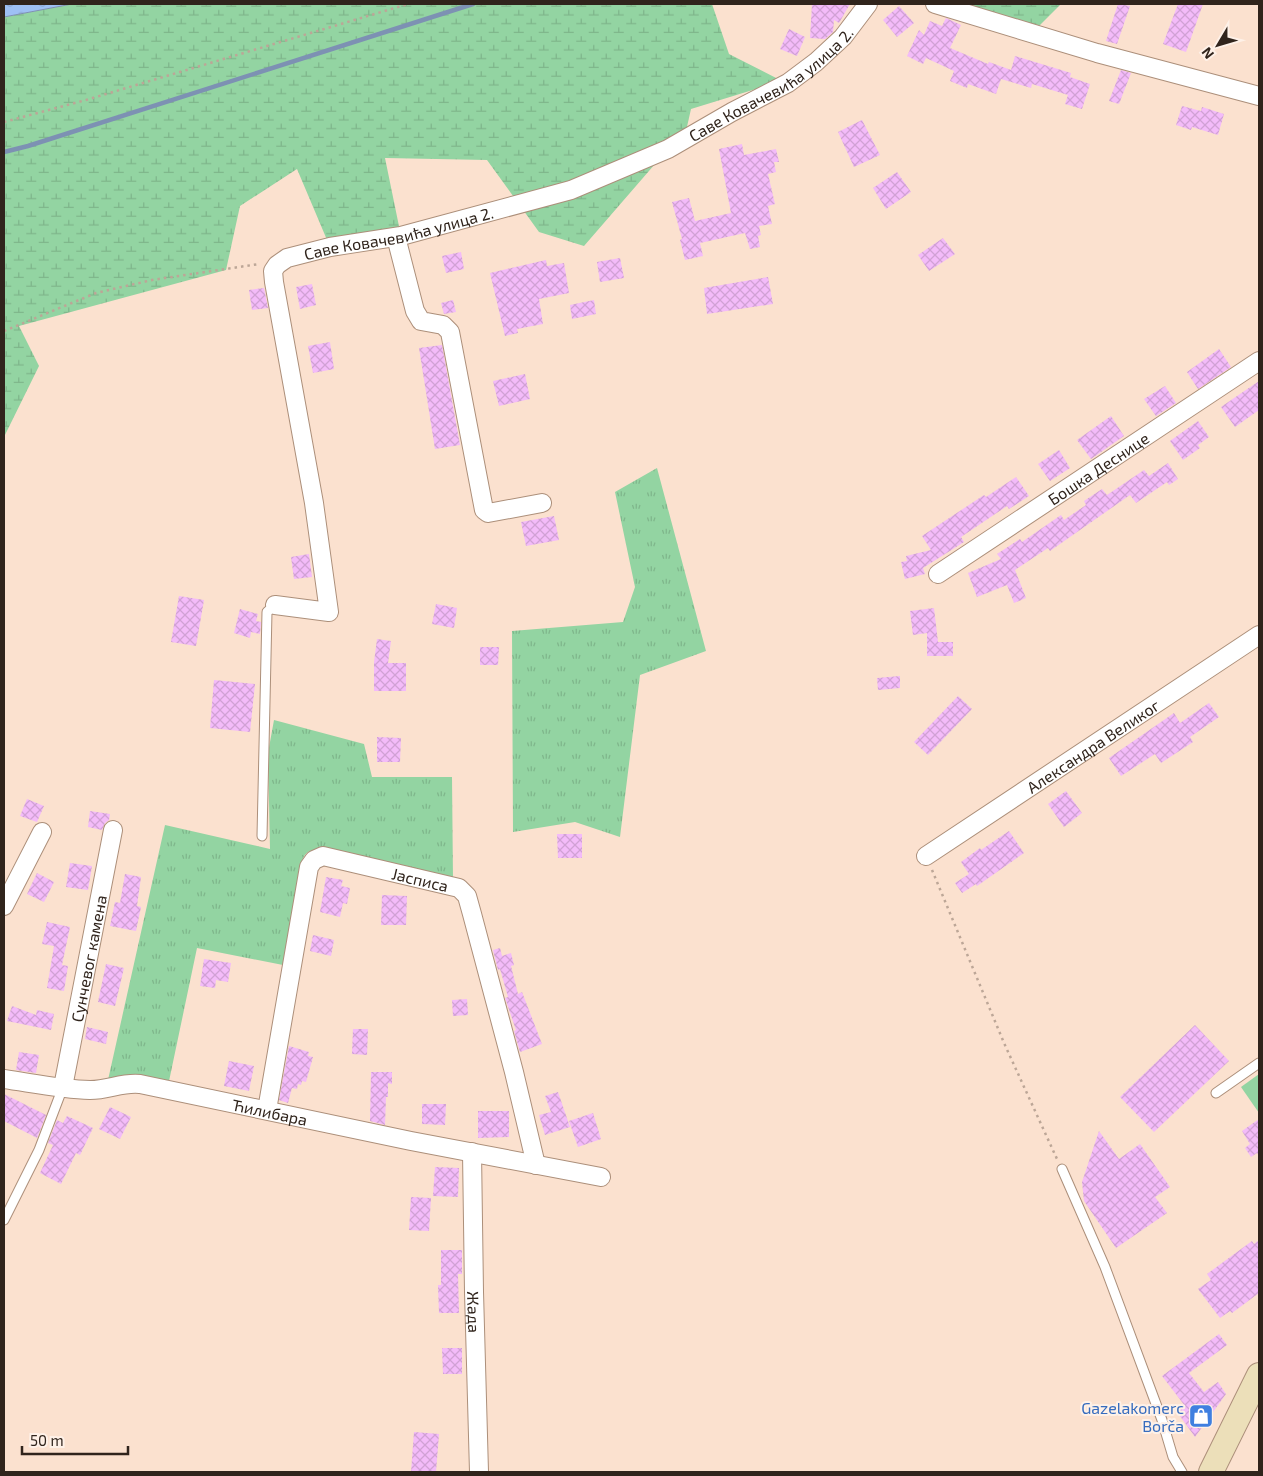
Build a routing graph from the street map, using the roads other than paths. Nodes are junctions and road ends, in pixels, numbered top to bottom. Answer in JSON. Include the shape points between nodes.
{"nodes":[{"id":1,"x":868,"y":4,"type":"edge"},
{"id":2,"x":934,"y":4,"type":"edge"},
{"id":3,"x":1259,"y":96,"type":"edge"},
{"id":4,"x":396,"y":237,"type":"junction"},
{"id":5,"x":1259,"y":362,"type":"edge"},
{"id":6,"x":542,"y":503,"type":"dead end"},
{"id":7,"x":938,"y":574,"type":"dead end"},
{"id":8,"x":275,"y":605,"type":"joint"},
{"id":9,"x":1259,"y":635,"type":"edge"},
{"id":10,"x":113,"y":830,"type":"dead end"},
{"id":11,"x":42,"y":832,"type":"dead end"},
{"id":12,"x":262,"y":836,"type":"dead end"},
{"id":13,"x":926,"y":856,"type":"road end"},
{"id":14,"x":4,"y":906,"type":"edge"},
{"id":15,"x":1259,"y":1063,"type":"edge"},
{"id":16,"x":4,"y":1079,"type":"edge"},
{"id":17,"x":63,"y":1087,"type":"junction"},
{"id":18,"x":1216,"y":1093,"type":"dead end"},
{"id":19,"x":267,"y":1110,"type":"junction"},
{"id":20,"x":472,"y":1152,"type":"junction"},
{"id":21,"x":536,"y":1164,"type":"junction"},
{"id":22,"x":1062,"y":1169,"type":"road end"},
{"id":23,"x":602,"y":1178,"type":"dead end"},
{"id":24,"x":4,"y":1220,"type":"edge"},
{"id":25,"x":1259,"y":1376,"type":"edge"},
{"id":26,"x":1259,"y":1413,"type":"edge"},
{"id":27,"x":479,"y":1472,"type":"edge"},
{"id":28,"x":1182,"y":1472,"type":"edge"},
{"id":29,"x":1211,"y":1472,"type":"edge"},
{"id":30,"x":1230,"y":1472,"type":"edge"}],
"edges":[{"from":1,"to":4,"type":"street","name":"Саве Ковачевића улица 2.","via":[[843,37],[816,62],[668,149],[571,190]]},
{"from":2,"to":3,"type":"street","via":[[1097,53]]},
{"from":4,"to":6,"type":"street","via":[[415,311],[421,321],[443,325],[450,332],[484,510],[488,513]]},
{"from":4,"to":8,"type":"street","name":"Саве Ковачевића улица 2.","via":[[330,247],[287,258],[273,271],[314,503],[329,612]]},
{"from":5,"to":7,"type":"street","name":"Бошка Деснице"},
{"from":8,"to":12,"type":"lane","via":[[267,612]]},
{"from":9,"to":13,"type":"street","name":"Александра Великог"},
{"from":10,"to":17,"type":"street","name":"Сунчевог камена"},
{"from":11,"to":14,"type":"street"},
{"from":15,"to":18,"type":"lane"},
{"from":16,"to":17,"type":"street","name":"Ћилибара"},
{"from":17,"to":19,"type":"street","name":"Ћилибара","via":[[105,1090],[132,1083]]},
{"from":17,"to":24,"type":"lane","via":[[39,1150]]},
{"from":19,"to":20,"type":"street","name":"Ћилибара"},
{"from":19,"to":21,"type":"street","name":"Јасписа","via":[[309,867],[323,856],[465,892]]},
{"from":20,"to":21,"type":"street","name":"Ћилибара"},
{"from":20,"to":27,"type":"street","name":"Жада"},
{"from":21,"to":23,"type":"street"},
{"from":22,"to":28,"type":"lane","via":[[1105,1267],[1162,1420],[1172,1457]]},
{"from":25,"to":29,"type":"main road"},
{"from":26,"to":30,"type":"main road"}]}
